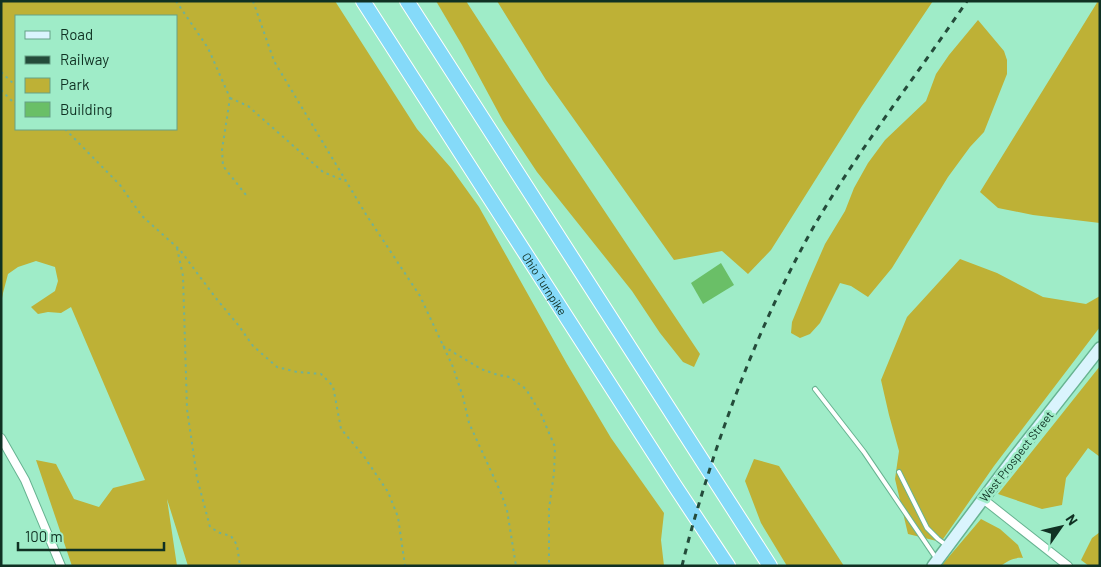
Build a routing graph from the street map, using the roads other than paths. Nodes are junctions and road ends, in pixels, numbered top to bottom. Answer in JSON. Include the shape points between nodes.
{"nodes":[{"id":1,"x":363,"y":1,"type":"edge"},
{"id":2,"x":407,"y":1,"type":"edge"},
{"id":3,"x":1100,"y":348,"type":"edge"},
{"id":4,"x":815,"y":389,"type":"dead end"},
{"id":5,"x":1,"y":438,"type":"edge"},
{"id":6,"x":899,"y":472,"type":"dead end"},
{"id":7,"x":983,"y":499,"type":"junction"},
{"id":8,"x":947,"y":547,"type":"junction"},
{"id":9,"x":936,"y":563,"type":"edge"},
{"id":10,"x":61,"y":566,"type":"edge"},
{"id":11,"x":728,"y":566,"type":"edge"},
{"id":12,"x":770,"y":566,"type":"edge"},
{"id":13,"x":1068,"y":566,"type":"edge"}],
"edges":[{"from":1,"to":11,"type":"highway","name":"Ohio Turnpike"},
{"from":2,"to":12,"type":"highway"},
{"from":3,"to":7,"type":"street","name":"West Prospect Street"},
{"from":4,"to":9,"type":"lane","via":[[864,452]]},
{"from":5,"to":10,"type":"street","via":[[25,480]]},
{"from":6,"to":8,"type":"lane","via":[[927,528]]},
{"from":7,"to":8,"type":"street","name":"West Prospect Street"},
{"from":7,"to":13,"type":"street"},
{"from":8,"to":9,"type":"street","name":"West Prospect Street"}]}
